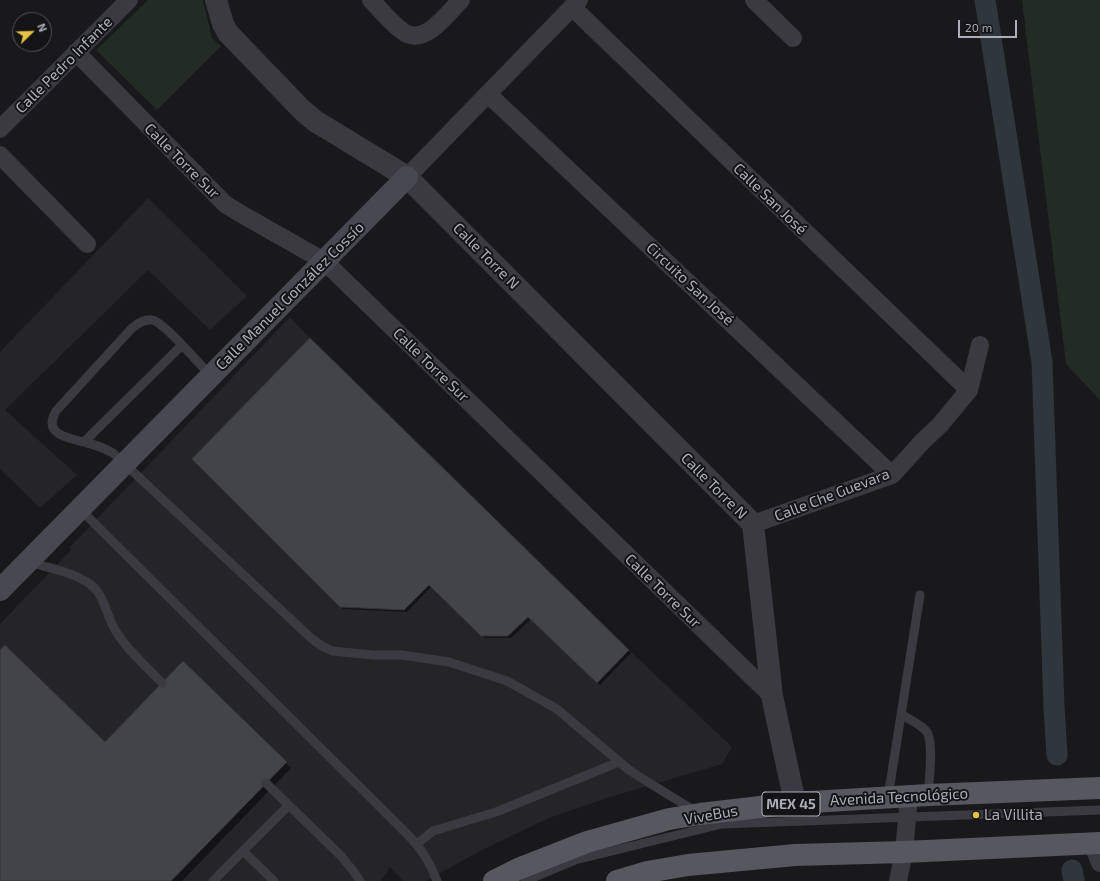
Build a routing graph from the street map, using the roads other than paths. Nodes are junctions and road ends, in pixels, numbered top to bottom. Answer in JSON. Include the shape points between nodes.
{"nodes":[{"id":1,"x":129,"y":0,"type":"edge"},
{"id":2,"x":216,"y":0,"type":"edge"},
{"id":3,"x":371,"y":0,"type":"edge"},
{"id":4,"x":461,"y":0,"type":"edge"},
{"id":5,"x":754,"y":0,"type":"edge"},
{"id":6,"x":575,"y":3,"type":"edge"},
{"id":7,"x":793,"y":38,"type":"dead end"},
{"id":8,"x":76,"y":52,"type":"junction"},
{"id":9,"x":488,"y":94,"type":"junction"},
{"id":10,"x":0,"y":129,"type":"edge"},
{"id":11,"x":0,"y":155,"type":"edge"},
{"id":12,"x":407,"y":177,"type":"junction"},
{"id":13,"x":87,"y":244,"type":"dead end"},
{"id":14,"x":324,"y":262,"type":"junction"},
{"id":15,"x":182,"y":344,"type":"junction"},
{"id":16,"x":980,"y":345,"type":"dead end"},
{"id":17,"x":211,"y":376,"type":"junction"},
{"id":18,"x":969,"y":390,"type":"junction"},
{"id":19,"x":84,"y":442,"type":"junction"},
{"id":20,"x":124,"y":464,"type":"junction"},
{"id":21,"x":892,"y":475,"type":"junction"},
{"id":22,"x":80,"y":509,"type":"junction"},
{"id":23,"x":753,"y":524,"type":"junction"},
{"id":24,"x":28,"y":562,"type":"junction"},
{"id":25,"x":0,"y":590,"type":"edge"},
{"id":26,"x":920,"y":595,"type":"dead end"},
{"id":27,"x":162,"y":683,"type":"dead end"},
{"id":28,"x":772,"y":696,"type":"junction"},
{"id":29,"x":901,"y":714,"type":"junction"},
{"id":30,"x":619,"y":762,"type":"junction"},
{"id":31,"x":266,"y":783,"type":"dead end"},
{"id":32,"x":1100,"y":788,"type":"edge"},
{"id":33,"x":908,"y":796,"type":"junction"},
{"id":34,"x":795,"y":803,"type":"junction"},
{"id":35,"x":289,"y":805,"type":"junction"},
{"id":36,"x":1100,"y":810,"type":"edge"},
{"id":37,"x":700,"y":814,"type":"junction"},
{"id":38,"x":907,"y":818,"type":"junction"},
{"id":39,"x":417,"y":844,"type":"junction"},
{"id":40,"x":1097,"y":850,"type":"edge"},
{"id":41,"x":243,"y":851,"type":"junction"},
{"id":42,"x":904,"y":852,"type":"junction"},
{"id":43,"x":213,"y":881,"type":"edge"},
{"id":44,"x":274,"y":881,"type":"edge"},
{"id":45,"x":360,"y":881,"type":"edge"},
{"id":46,"x":437,"y":881,"type":"edge"},
{"id":47,"x":494,"y":881,"type":"edge"},
{"id":48,"x":525,"y":881,"type":"edge"},
{"id":49,"x":617,"y":881,"type":"edge"},
{"id":50,"x":898,"y":881,"type":"edge"}],
"edges":[{"from":1,"to":8,"type":"street","name":"Calle Pedro Infante"},
{"from":2,"to":12,"type":"street","name":"Calle Torre N","via":[[228,33],[302,110]]},
{"from":3,"to":4,"type":"street","via":[[396,26],[406,34],[413,35],[426,33],[432,29]]},
{"from":5,"to":7,"type":"street"},
{"from":6,"to":9,"type":"street","name":"Calle Manuel González Cossío"},
{"from":6,"to":18,"type":"street","name":"Calle San José"},
{"from":8,"to":10,"type":"street","name":"Calle Pedro Infante"},
{"from":8,"to":14,"type":"street","name":"Calle Torre Sur","via":[[225,204]]},
{"from":9,"to":12,"type":"street","name":"Calle Manuel González Cossío"},
{"from":9,"to":21,"type":"street","name":"Circuito San José"},
{"from":11,"to":13,"type":"street"},
{"from":12,"to":14,"type":"main road","name":"Calle Manuel González Cossío"},
{"from":12,"to":23,"type":"street","name":"Calle Torre N"},
{"from":14,"to":17,"type":"main road","name":"Calle Manuel González Cossío"},
{"from":14,"to":28,"type":"street","name":"Calle Torre Sur"},
{"from":15,"to":17,"type":"lane"},
{"from":15,"to":19,"type":"lane"},
{"from":15,"to":19,"type":"lane","via":[[154,320],[141,322],[132,328],[52,417],[55,431],[69,439]]},
{"from":16,"to":18,"type":"street","name":"Calle Che Guevara"},
{"from":17,"to":20,"type":"main road","name":"Calle Manuel González Cossío"},
{"from":18,"to":21,"type":"street","name":"Calle Che Guevara","via":[[940,425]]},
{"from":19,"to":20,"type":"lane","via":[[105,448]]},
{"from":20,"to":22,"type":"main road","name":"Calle Manuel González Cossío"},
{"from":20,"to":30,"type":"lane","via":[[322,646],[332,651],[449,662],[507,681],[557,709]]},
{"from":21,"to":23,"type":"street","name":"Calle Che Guevara"},
{"from":22,"to":24,"type":"main road","name":"Calle Manuel González Cossío"},
{"from":22,"to":39,"type":"lane"},
{"from":23,"to":28,"type":"street"},
{"from":24,"to":25,"type":"main road","name":"Calle Manuel González Cossío"},
{"from":24,"to":27,"type":"lane","via":[[72,575],[91,585],[105,605],[115,631]]},
{"from":26,"to":29,"type":"lane"},
{"from":28,"to":34,"type":"street"},
{"from":29,"to":33,"type":"lane"},
{"from":29,"to":33,"type":"lane","via":[[923,728],[929,738],[930,763]]},
{"from":30,"to":37,"type":"lane"},
{"from":30,"to":39,"type":"lane","via":[[496,812],[433,831]]},
{"from":31,"to":35,"type":"lane"},
{"from":32,"to":33,"type":"main road","name":"Avenida Tecnológico","number":"MEX 45"},
{"from":33,"to":34,"type":"main road","name":"Avenida Tecnológico","number":"MEX 45"},
{"from":33,"to":38,"type":"street"},
{"from":34,"to":37,"type":"main road","name":"Avenida Tecnológico","number":"MEX 45"},
{"from":35,"to":41,"type":"lane"},
{"from":35,"to":45,"type":"lane","via":[[341,856]]},
{"from":36,"to":38,"type":"lane","name":"ViveBus"},
{"from":37,"to":47,"type":"main road","name":"Avenida Tecnológico","number":"MEX 45","via":[[669,819],[587,842]]},
{"from":38,"to":42,"type":"street"},
{"from":38,"to":48,"type":"lane","name":"ViveBus","via":[[722,824],[575,860]]},
{"from":39,"to":46,"type":"lane","via":[[430,863]]},
{"from":40,"to":42,"type":"main road"},
{"from":41,"to":43,"type":"lane"},
{"from":41,"to":44,"type":"lane"},
{"from":42,"to":49,"type":"main road","via":[[795,855],[688,865],[647,872]]},
{"from":42,"to":50,"type":"street"}]}
